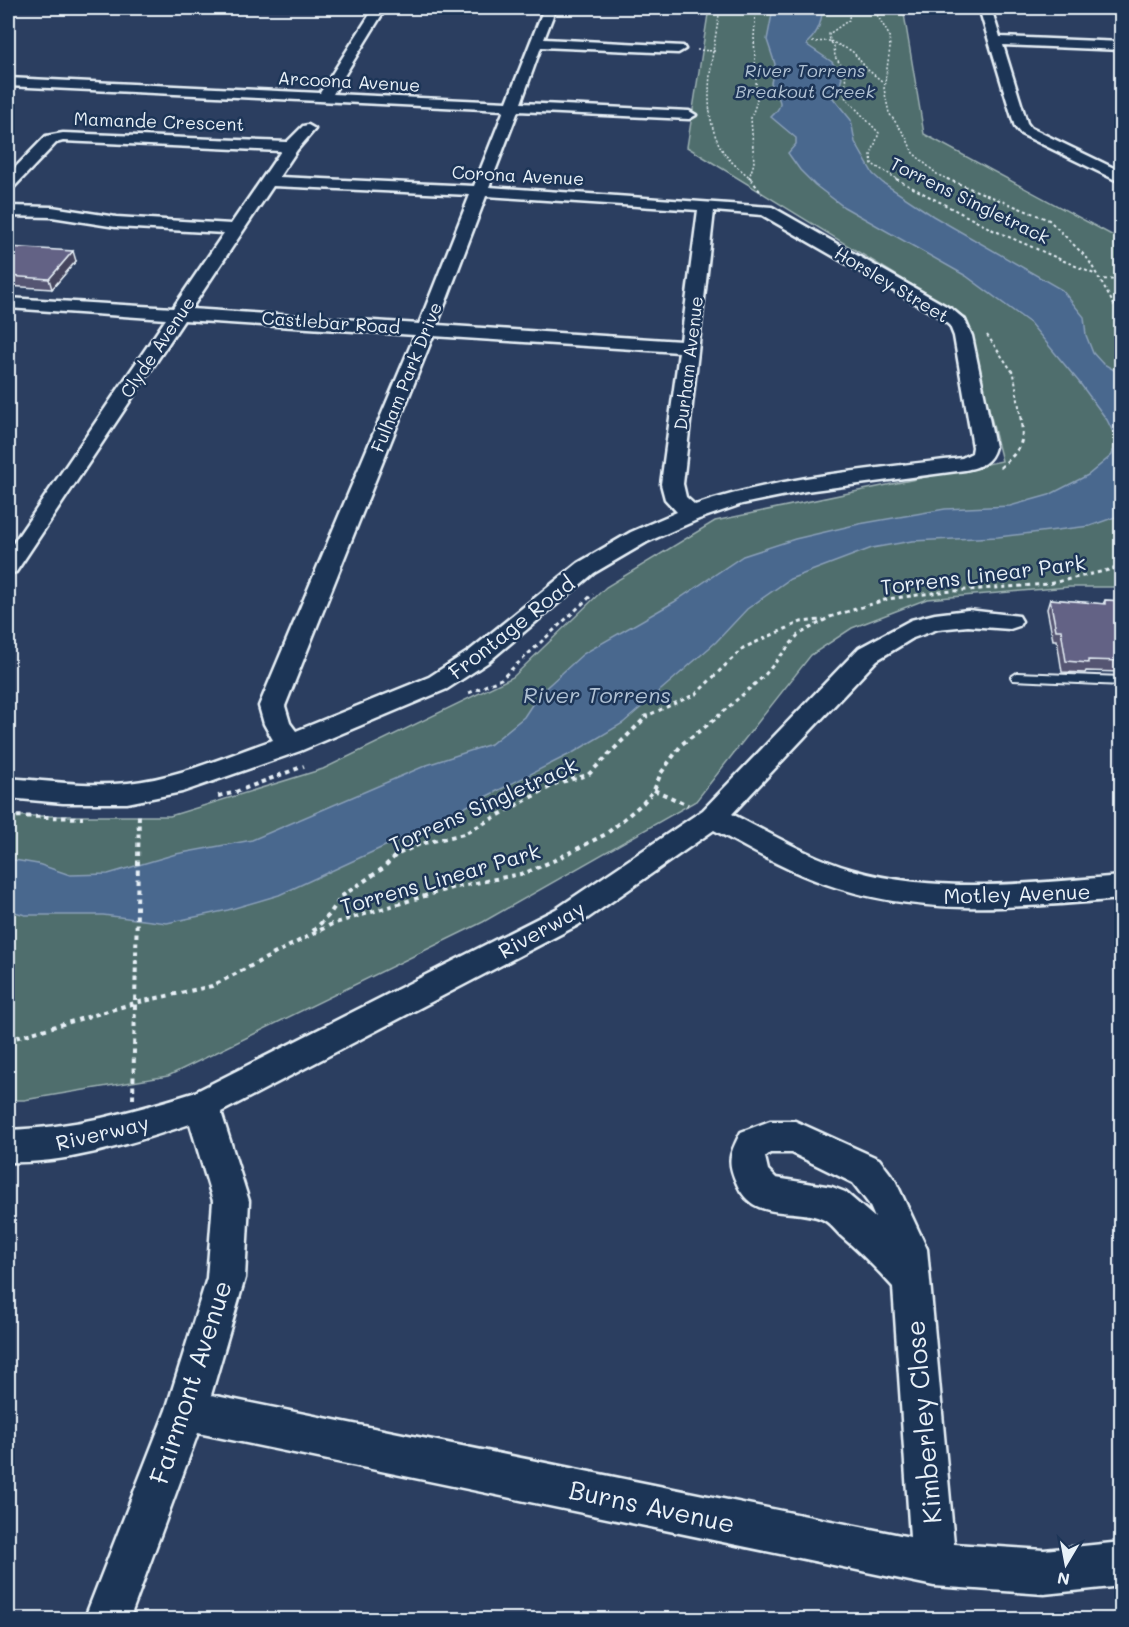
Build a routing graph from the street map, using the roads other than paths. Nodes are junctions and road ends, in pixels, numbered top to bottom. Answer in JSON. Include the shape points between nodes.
{"nodes":[{"id":1,"x":380,"y":8,"type":"edge"},
{"id":2,"x":550,"y":8,"type":"edge"},
{"id":3,"x":985,"y":8,"type":"edge"},
{"id":4,"x":996,"y":41,"type":"junction"},
{"id":5,"x":536,"y":43,"type":"junction"},
{"id":6,"x":1122,"y":46,"type":"edge"},
{"id":7,"x":678,"y":49,"type":"dead end"},
{"id":8,"x":8,"y":82,"type":"edge"},
{"id":9,"x":323,"y":99,"type":"junction"},
{"id":10,"x":512,"y":106,"type":"junction"},
{"id":11,"x":688,"y":115,"type":"dead end"},
{"id":12,"x":308,"y":129,"type":"dead end"},
{"id":13,"x":291,"y":147,"type":"junction"},
{"id":14,"x":1122,"y":178,"type":"edge"},
{"id":15,"x":268,"y":181,"type":"junction"},
{"id":16,"x":8,"y":184,"type":"edge"},
{"id":17,"x":478,"y":191,"type":"junction"},
{"id":18,"x":707,"y":206,"type":"junction"},
{"id":19,"x":766,"y":210,"type":"joint"},
{"id":20,"x":8,"y":212,"type":"edge"},
{"id":21,"x":236,"y":229,"type":"junction"},
{"id":22,"x":8,"y":303,"type":"edge"},
{"id":23,"x":181,"y":312,"type":"junction"},
{"id":24,"x":426,"y":328,"type":"junction"},
{"id":25,"x":691,"y":347,"type":"junction"},
{"id":26,"x":977,"y":460,"type":"joint"},
{"id":27,"x":691,"y":514,"type":"junction"},
{"id":28,"x":8,"y":567,"type":"edge"},
{"id":29,"x":1010,"y":621,"type":"dead end"},
{"id":30,"x":1017,"y":677,"type":"dead end"},
{"id":31,"x":1122,"y":681,"type":"edge"},
{"id":32,"x":290,"y":744,"type":"junction"},
{"id":33,"x":8,"y":788,"type":"edge"},
{"id":34,"x":713,"y":817,"type":"junction"},
{"id":35,"x":1122,"y":887,"type":"edge"},
{"id":36,"x":202,"y":1105,"type":"junction"},
{"id":37,"x":8,"y":1146,"type":"edge"},
{"id":38,"x":911,"y":1280,"type":"dead end"},
{"id":39,"x":186,"y":1410,"type":"junction"},
{"id":40,"x":934,"y":1564,"type":"junction"},
{"id":41,"x":1122,"y":1564,"type":"edge"},
{"id":42,"x":106,"y":1620,"type":"edge"}],
"edges":[{"from":1,"to":9,"type":"street"},
{"from":2,"to":5,"type":"street","name":"Fulham Park Drive"},
{"from":3,"to":4,"type":"street"},
{"from":4,"to":6,"type":"street"},
{"from":4,"to":14,"type":"street","via":[[1020,124]]},
{"from":5,"to":7,"type":"street"},
{"from":5,"to":10,"type":"street","name":"Fulham Park Drive"},
{"from":8,"to":9,"type":"street","name":"Arcoona Avenue"},
{"from":9,"to":10,"type":"street","name":"Arcoona Avenue"},
{"from":10,"to":11,"type":"street","name":"Arcoona Avenue"},
{"from":10,"to":17,"type":"street","name":"Fulham Park Drive"},
{"from":12,"to":13,"type":"street","name":"Clyde Avenue"},
{"from":13,"to":15,"type":"street","name":"Clyde Avenue"},
{"from":13,"to":16,"type":"street","name":"Mamande Crescent","via":[[63,137],[51,139]]},
{"from":15,"to":17,"type":"street","name":"Corona Avenue"},
{"from":15,"to":21,"type":"street","name":"Clyde Avenue"},
{"from":17,"to":18,"type":"street","name":"Corona Avenue"},
{"from":17,"to":24,"type":"street","name":"Fulham Park Drive"},
{"from":18,"to":19,"type":"street","name":"Corona Avenue"},
{"from":18,"to":25,"type":"street","name":"Durham Avenue"},
{"from":19,"to":26,"type":"street","name":"Horsley Street","via":[[958,324],[984,447]]},
{"from":20,"to":21,"type":"street","via":[[52,212],[116,222]]},
{"from":21,"to":23,"type":"street","name":"Clyde Avenue"},
{"from":22,"to":23,"type":"street","name":"Castlebar Road"},
{"from":23,"to":24,"type":"street","name":"Castlebar Road"},
{"from":23,"to":28,"type":"street","name":"Clyde Avenue"},
{"from":24,"to":25,"type":"street","name":"Castlebar Road"},
{"from":24,"to":32,"type":"street","name":"Fulham Park Drive","via":[[272,706],[277,724]]},
{"from":25,"to":27,"type":"street","name":"Durham Avenue","via":[[672,484],[676,499]]},
{"from":26,"to":27,"type":"street","name":"Frontage Road","via":[[806,484],[737,498]]},
{"from":27,"to":32,"type":"street","name":"Frontage Road","via":[[639,537],[585,568],[478,657],[438,683]]},
{"from":29,"to":34,"type":"street","name":"Riverway","via":[[944,618],[899,634],[868,654]]},
{"from":30,"to":31,"type":"lane"},
{"from":32,"to":33,"type":"street","name":"Frontage Road","via":[[172,785],[127,793]]},
{"from":34,"to":35,"type":"street","name":"Motley Avenue","via":[[854,882],[923,896],[976,898]]},
{"from":34,"to":36,"type":"street","name":"Riverway","via":[[567,917]]},
{"from":36,"to":37,"type":"street","name":"Riverway","via":[[132,1128],[35,1146]]},
{"from":36,"to":39,"type":"street","name":"Fairmont Avenue","via":[[231,1201],[226,1278]]},
{"from":38,"to":40,"type":"street","name":"Kimberley Close"},
{"from":39,"to":40,"type":"street","name":"Burns Avenue"},
{"from":39,"to":42,"type":"street","name":"Fairmont Avenue"},
{"from":40,"to":41,"type":"street","name":"Burns Avenue","via":[[1044,1572]]}]}
